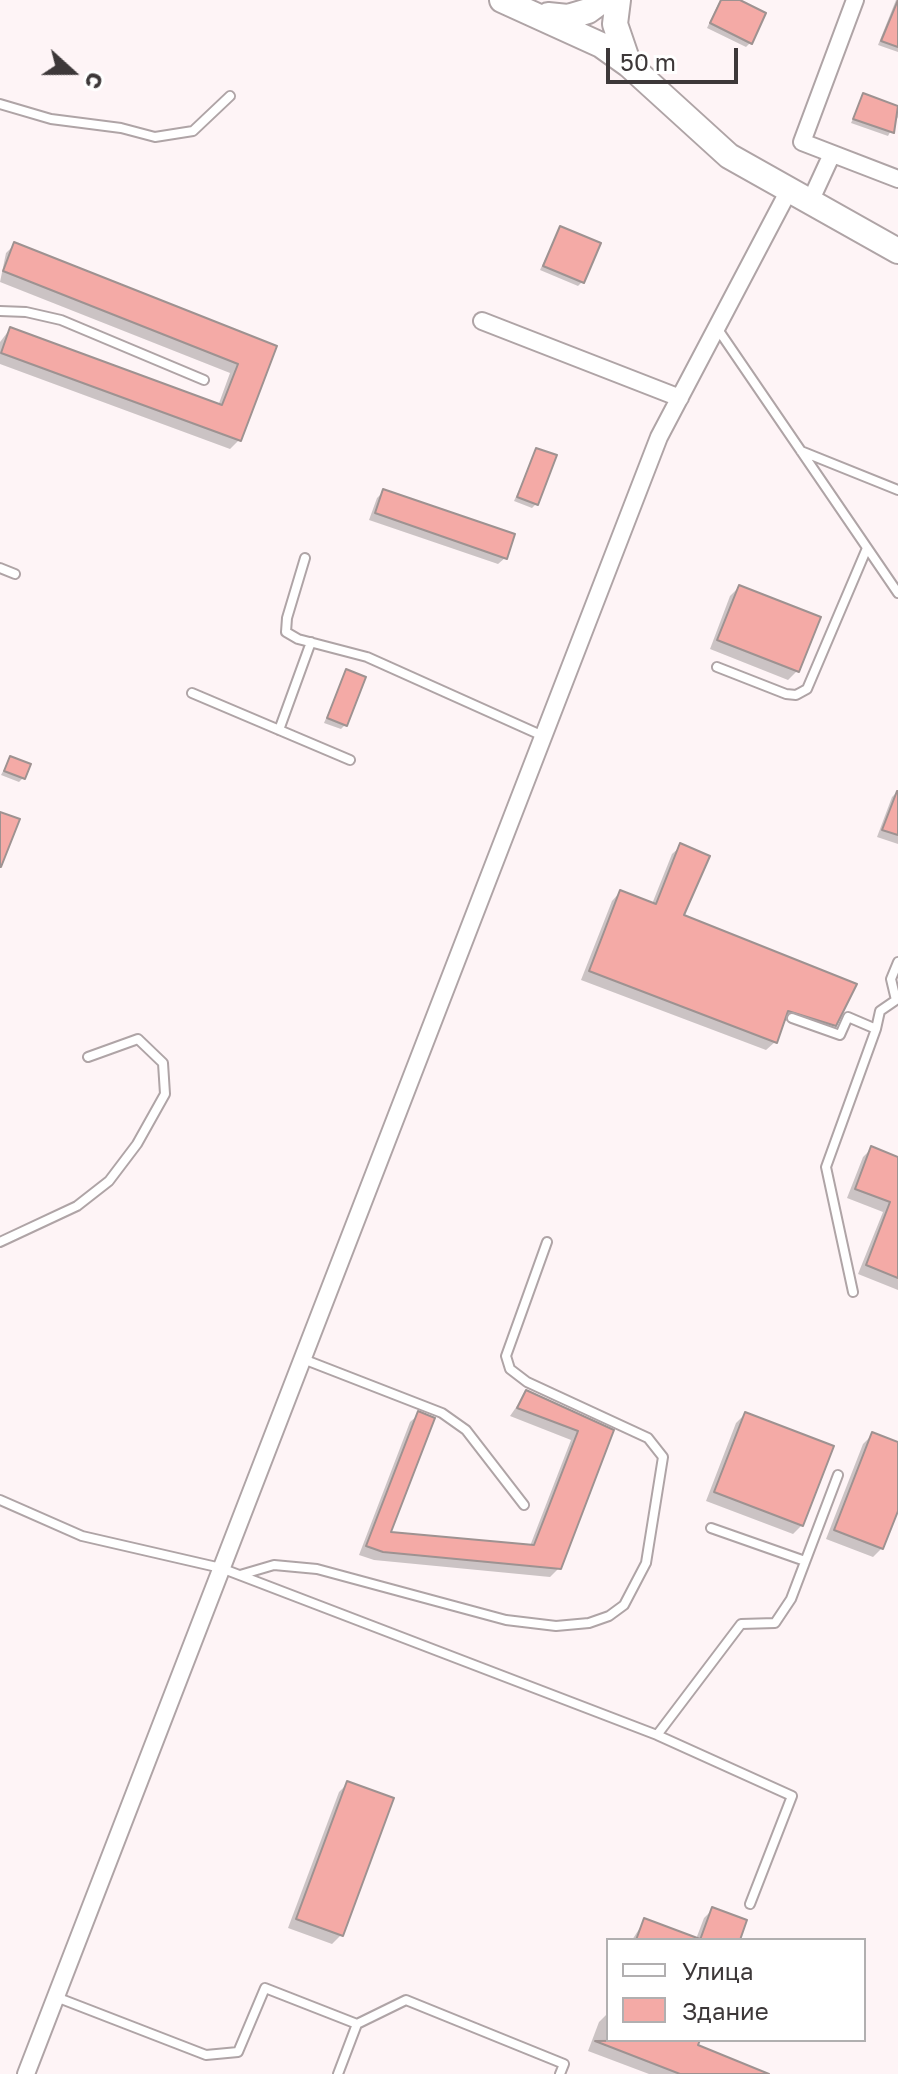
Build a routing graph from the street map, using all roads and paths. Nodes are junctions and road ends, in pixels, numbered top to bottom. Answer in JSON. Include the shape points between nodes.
{"nodes":[{"id":1,"x":502,"y":0,"type":"edge"},
{"id":2,"x":603,"y":0,"type":"edge"},
{"id":3,"x":618,"y":0,"type":"edge"},
{"id":4,"x":855,"y":0,"type":"edge"},
{"id":5,"x":538,"y":14,"type":"junction"},
{"id":6,"x":629,"y":65,"type":"junction"},
{"id":7,"x":230,"y":96,"type":"dead end"},
{"id":8,"x":0,"y":104,"type":"edge"},
{"id":9,"x":832,"y":154,"type":"junction"},
{"id":10,"x":898,"y":179,"type":"edge"},
{"id":11,"x":799,"y":198,"type":"junction"},
{"id":12,"x":898,"y":251,"type":"edge"},
{"id":13,"x":0,"y":311,"type":"edge"},
{"id":14,"x":482,"y":321,"type":"dead end"},
{"id":15,"x":717,"y":328,"type":"junction"},
{"id":16,"x":204,"y":380,"type":"dead end"},
{"id":17,"x":680,"y":398,"type":"junction"},
{"id":18,"x":801,"y":451,"type":"junction"},
{"id":19,"x":898,"y":490,"type":"edge"},
{"id":20,"x":867,"y":548,"type":"junction"},
{"id":21,"x":305,"y":558,"type":"dead end"},
{"id":22,"x":0,"y":568,"type":"edge"},
{"id":23,"x":15,"y":574,"type":"dead end"},
{"id":24,"x":898,"y":593,"type":"edge"},
{"id":25,"x":311,"y":642,"type":"junction"},
{"id":26,"x":717,"y":667,"type":"dead end"},
{"id":27,"x":192,"y":693,"type":"dead end"},
{"id":28,"x":279,"y":730,"type":"junction"},
{"id":29,"x":543,"y":736,"type":"junction"},
{"id":30,"x":350,"y":760,"type":"dead end"},
{"id":31,"x":898,"y":962,"type":"edge"},
{"id":32,"x":897,"y":1002,"type":"edge"},
{"id":33,"x":792,"y":1018,"type":"dead end"},
{"id":34,"x":876,"y":1029,"type":"junction"},
{"id":35,"x":88,"y":1057,"type":"dead end"},
{"id":36,"x":0,"y":1242,"type":"edge"},
{"id":37,"x":547,"y":1242,"type":"dead end"},
{"id":38,"x":853,"y":1292,"type":"dead end"},
{"id":39,"x":302,"y":1358,"type":"junction"},
{"id":40,"x":838,"y":1475,"type":"dead end"},
{"id":41,"x":0,"y":1500,"type":"edge"},
{"id":42,"x":524,"y":1505,"type":"dead end"},
{"id":43,"x":711,"y":1528,"type":"dead end"},
{"id":44,"x":805,"y":1561,"type":"junction"},
{"id":45,"x":221,"y":1568,"type":"junction"},
{"id":46,"x":240,"y":1575,"type":"junction"},
{"id":47,"x":657,"y":1735,"type":"junction"},
{"id":48,"x":750,"y":1904,"type":"dead end"},
{"id":49,"x":56,"y":1996,"type":"junction"},
{"id":50,"x":357,"y":2024,"type":"junction"},
{"id":51,"x":26,"y":2074,"type":"edge"},
{"id":52,"x":338,"y":2074,"type":"edge"},
{"id":53,"x":560,"y":2074,"type":"edge"}],
"edges":[{"from":1,"to":5,"type":"street"},
{"from":2,"to":5,"type":"street","via":[[568,17]]},
{"from":3,"to":6,"type":"street","via":[[615,24]]},
{"from":4,"to":9,"type":"street","via":[[802,142]]},
{"from":5,"to":6,"type":"street"},
{"from":6,"to":11,"type":"street","via":[[729,156]]},
{"from":7,"to":8,"type":"lane","via":[[193,131],[155,137],[51,119]]},
{"from":9,"to":10,"type":"street"},
{"from":9,"to":11,"type":"street"},
{"from":11,"to":12,"type":"street"},
{"from":11,"to":15,"type":"street"},
{"from":13,"to":16,"type":"lane","via":[[61,320]]},
{"from":14,"to":17,"type":"street"},
{"from":15,"to":17,"type":"street"},
{"from":15,"to":18,"type":"lane"},
{"from":17,"to":29,"type":"street","via":[[659,437]]},
{"from":18,"to":19,"type":"lane"},
{"from":18,"to":20,"type":"lane"},
{"from":20,"to":24,"type":"lane"},
{"from":20,"to":26,"type":"lane","via":[[807,689],[786,694]]},
{"from":21,"to":25,"type":"lane","via":[[286,632]]},
{"from":22,"to":23,"type":"lane"},
{"from":25,"to":28,"type":"lane"},
{"from":25,"to":29,"type":"lane","via":[[367,657]]},
{"from":27,"to":28,"type":"lane"},
{"from":28,"to":30,"type":"lane"},
{"from":29,"to":39,"type":"street"},
{"from":31,"to":32,"type":"lane","via":[[891,979]]},
{"from":32,"to":34,"type":"lane","via":[[880,1011]]},
{"from":33,"to":34,"type":"lane","via":[[840,1035],[848,1017]]},
{"from":34,"to":38,"type":"lane","via":[[826,1167]]},
{"from":35,"to":36,"type":"lane","via":[[138,1039],[163,1063],[165,1094],[109,1181],[77,1206]]},
{"from":37,"to":46,"type":"lane","via":[[506,1356],[510,1369],[527,1382],[648,1438],[663,1457],[646,1563],[624,1605],[589,1623],[556,1626],[506,1620],[317,1569],[274,1565]]},
{"from":39,"to":42,"type":"lane","via":[[442,1413],[475,1440]]},
{"from":39,"to":45,"type":"street"},
{"from":40,"to":44,"type":"lane"},
{"from":41,"to":45,"type":"lane","via":[[82,1536]]},
{"from":43,"to":44,"type":"lane"},
{"from":44,"to":47,"type":"lane","via":[[775,1623],[741,1624]]},
{"from":45,"to":46,"type":"lane"},
{"from":45,"to":49,"type":"street"},
{"from":46,"to":47,"type":"lane"},
{"from":47,"to":48,"type":"lane","via":[[792,1796]]},
{"from":49,"to":50,"type":"lane","via":[[206,2055],[238,2052],[265,1988]]},
{"from":49,"to":51,"type":"street"},
{"from":50,"to":52,"type":"lane"},
{"from":50,"to":53,"type":"lane","via":[[406,2000],[564,2064]]}]}
